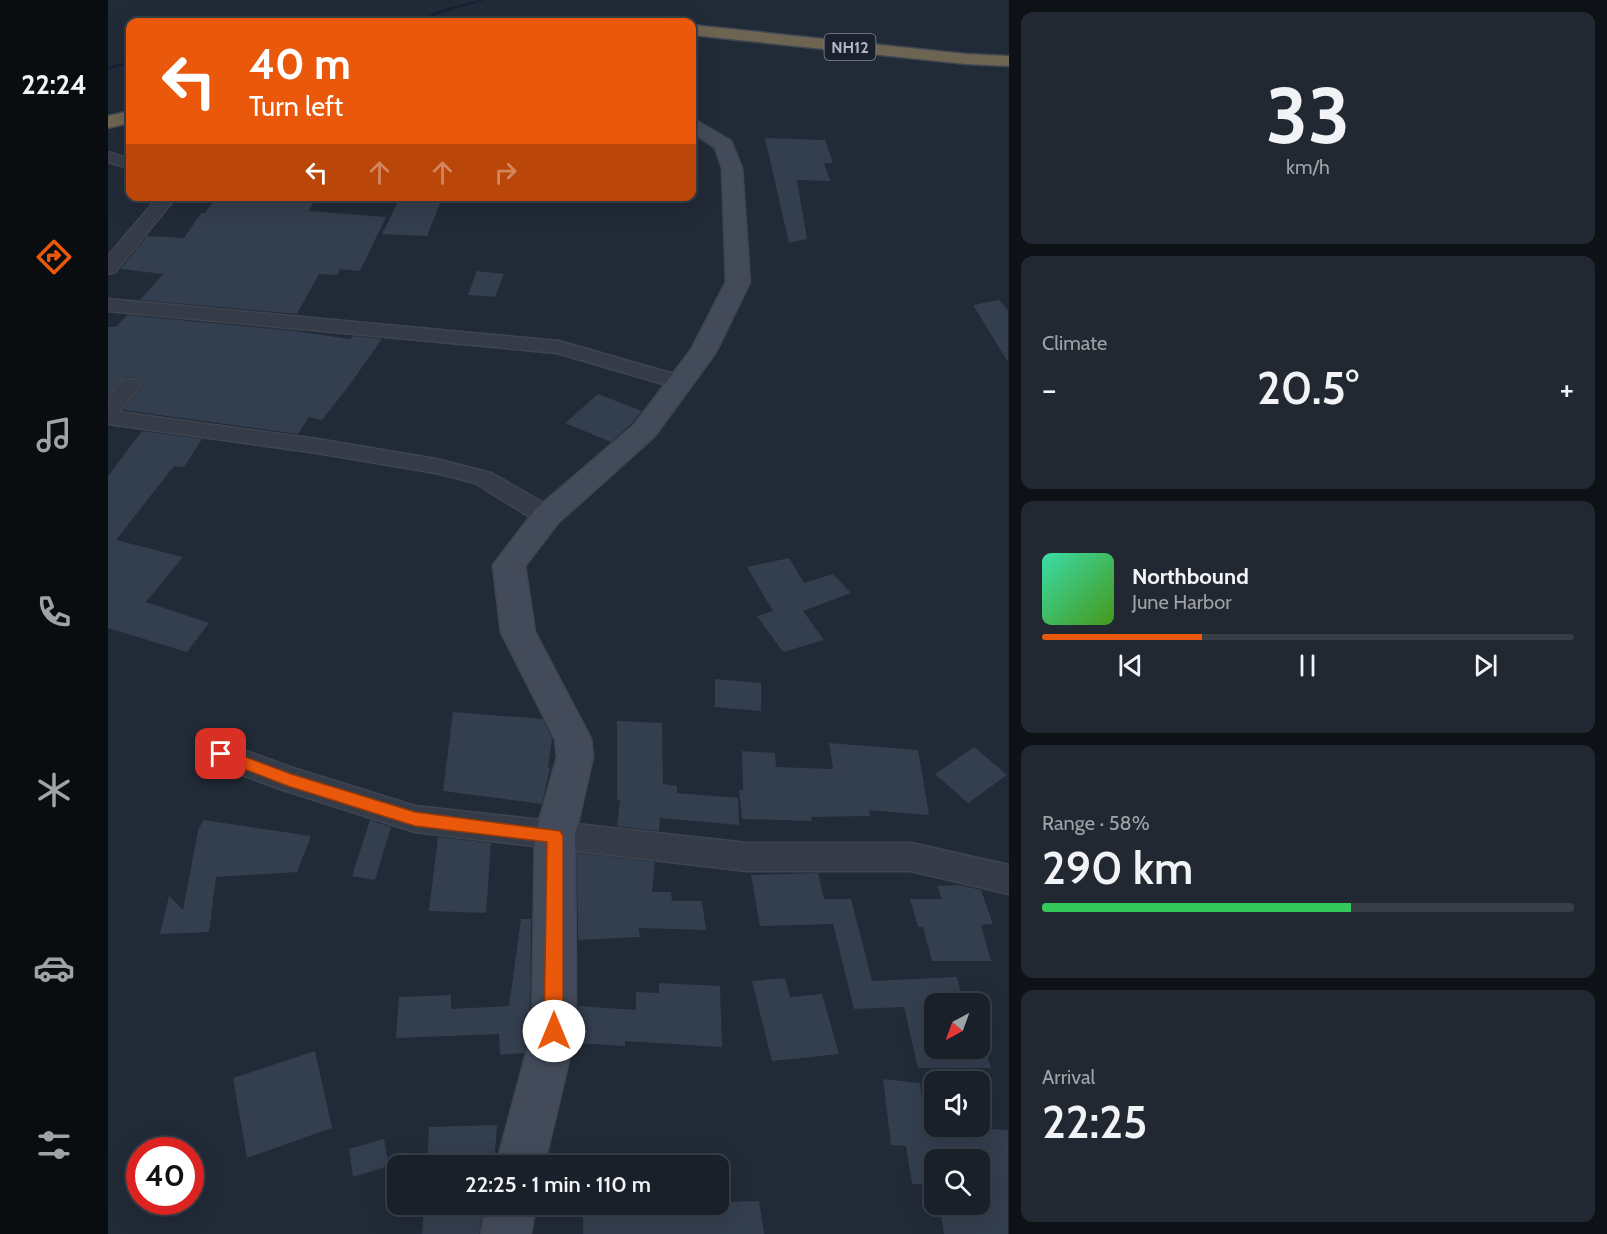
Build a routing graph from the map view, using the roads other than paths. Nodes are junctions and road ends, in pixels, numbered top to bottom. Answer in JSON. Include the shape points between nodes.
{"nodes":[{"id":1,"x":696,"y":30,"type":"edge"},
{"id":2,"x":1008,"y":61,"type":"edge"},
{"id":3,"x":126,"y":118,"type":"edge"},
{"id":4,"x":108,"y":122,"type":"edge"},
{"id":5,"x":696,"y":127,"type":"edge"},
{"id":6,"x":108,"y":157,"type":"edge"},
{"id":7,"x":126,"y":163,"type":"edge"},
{"id":8,"x":165,"y":201,"type":"edge"},
{"id":9,"x":108,"y":268,"type":"edge"},
{"id":10,"x":108,"y":305,"type":"edge"},
{"id":11,"x":680,"y":383,"type":"junction"},
{"id":12,"x":129,"y":385,"type":"dead end"},
{"id":13,"x":108,"y":411,"type":"edge"},
{"id":14,"x":108,"y":417,"type":"edge"},
{"id":15,"x":547,"y":516,"type":"junction"},
{"id":16,"x":221,"y":754,"type":"dead end"},
{"id":17,"x":555,"y":836,"type":"junction"},
{"id":18,"x":1008,"y":880,"type":"edge"},
{"id":19,"x":523,"y":1155,"type":"edge"},
{"id":20,"x":509,"y":1215,"type":"edge"},
{"id":21,"x":506,"y":1234,"type":"edge"}],
"edges":[{"from":1,"to":2,"type":"highway","number":"NH12"},
{"from":3,"to":4,"type":"highway"},
{"from":5,"to":11,"type":"street","via":[[724,145],[732,168],[738,282],[703,352]]},
{"from":6,"to":7,"type":"street"},
{"from":8,"to":9,"type":"street"},
{"from":10,"to":11,"type":"street","via":[[559,347]]},
{"from":11,"to":15,"type":"street","via":[[644,431]]},
{"from":12,"to":13,"type":"street"},
{"from":14,"to":15,"type":"street","via":[[436,466],[483,478]]},
{"from":15,"to":17,"type":"street","via":[[509,565],[518,632],[573,739],[575,757]]},
{"from":16,"to":17,"type":"street","via":[[415,819]]},
{"from":17,"to":18,"type":"street","via":[[747,857],[910,857]]},
{"from":17,"to":19,"type":"street","via":[[554,1031]]},
{"from":20,"to":21,"type":"street"}]}
